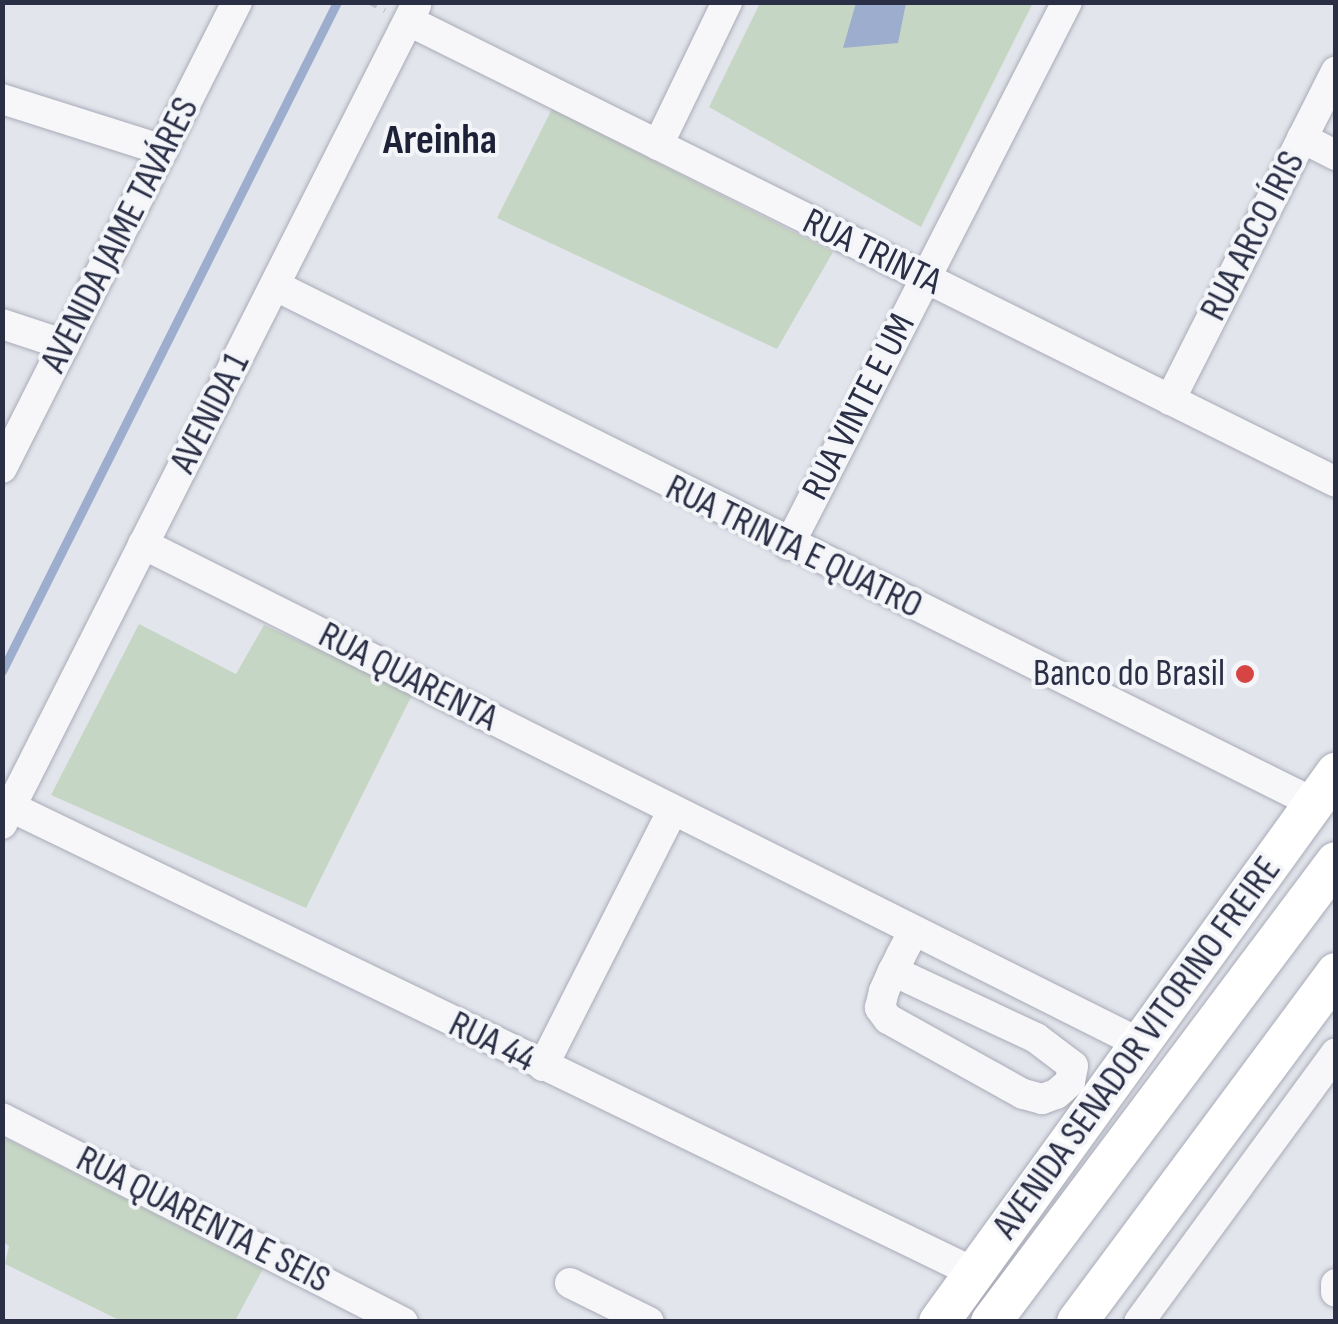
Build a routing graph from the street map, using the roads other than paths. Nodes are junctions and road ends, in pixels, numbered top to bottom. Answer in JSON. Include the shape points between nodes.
{"nodes":[{"id":1,"x":237,"y":2,"type":"edge"},
{"id":2,"x":727,"y":2,"type":"edge"},
{"id":3,"x":1067,"y":2,"type":"edge"},
{"id":4,"x":413,"y":12,"type":"edge"},
{"id":5,"x":1336,"y":72,"type":"edge"},
{"id":6,"x":2,"y":99,"type":"edge"},
{"id":7,"x":1302,"y":138,"type":"junction"},
{"id":8,"x":658,"y":145,"type":"junction"},
{"id":9,"x":163,"y":150,"type":"junction"},
{"id":10,"x":1336,"y":155,"type":"edge"},
{"id":11,"x":924,"y":278,"type":"junction"},
{"id":12,"x":276,"y":286,"type":"junction"},
{"id":13,"x":2,"y":324,"type":"edge"},
{"id":14,"x":65,"y":344,"type":"junction"},
{"id":15,"x":1170,"y":400,"type":"junction"},
{"id":16,"x":2,"y":468,"type":"edge"},
{"id":17,"x":1336,"y":482,"type":"edge"},
{"id":18,"x":143,"y":544,"type":"junction"},
{"id":19,"x":790,"y":545,"type":"junction"},
{"id":20,"x":1328,"y":797,"type":"edge"},
{"id":21,"x":673,"y":810,"type":"junction"},
{"id":22,"x":7,"y":816,"type":"edge"},
{"id":23,"x":1336,"y":862,"type":"edge"},
{"id":24,"x":914,"y":931,"type":"junction"},
{"id":25,"x":893,"y":971,"type":"junction"},
{"id":26,"x":1336,"y":973,"type":"edge"},
{"id":27,"x":1139,"y":1043,"type":"junction"},
{"id":28,"x":1336,"y":1053,"type":"edge"},
{"id":29,"x":543,"y":1066,"type":"junction"},
{"id":30,"x":2,"y":1118,"type":"edge"},
{"id":31,"x":975,"y":1272,"type":"junction"},
{"id":32,"x":570,"y":1283,"type":"dead end"},
{"id":33,"x":1018,"y":1284,"type":"junction"},
{"id":34,"x":1079,"y":1319,"type":"edge"},
{"id":35,"x":403,"y":1322,"type":"edge"},
{"id":36,"x":649,"y":1322,"type":"edge"},
{"id":37,"x":939,"y":1322,"type":"edge"},
{"id":38,"x":991,"y":1322,"type":"edge"},
{"id":39,"x":1139,"y":1322,"type":"edge"}],
"edges":[{"from":1,"to":9,"type":"street","name":"AVENIDA JAIME TAVÁRES"},
{"from":2,"to":8,"type":"street"},
{"from":3,"to":11,"type":"street","name":"RUA VINTE E UM"},
{"from":4,"to":8,"type":"street","name":"RUA TRINTA"},
{"from":4,"to":12,"type":"street","name":"AVENIDA 1"},
{"from":5,"to":7,"type":"street","name":"RUA ARCO ÍRIS"},
{"from":6,"to":9,"type":"street"},
{"from":7,"to":10,"type":"street"},
{"from":7,"to":15,"type":"street","name":"RUA ARCO ÍRIS"},
{"from":8,"to":11,"type":"street","name":"RUA TRINTA"},
{"from":9,"to":14,"type":"street","name":"AVENIDA JAIME TAVÁRES"},
{"from":11,"to":15,"type":"street","name":"RUA TRINTA"},
{"from":11,"to":19,"type":"street","name":"RUA VINTE E UM"},
{"from":12,"to":18,"type":"street","name":"AVENIDA 1"},
{"from":12,"to":19,"type":"street","name":"RUA TRINTA E QUATRO"},
{"from":13,"to":14,"type":"street"},
{"from":14,"to":16,"type":"street","name":"AVENIDA JAIME TAVÁRES"},
{"from":15,"to":17,"type":"street","name":"RUA TRINTA"},
{"from":18,"to":21,"type":"street","name":"RUA QUARENTA"},
{"from":18,"to":22,"type":"street","name":"AVENIDA 1"},
{"from":19,"to":20,"type":"street","name":"RUA TRINTA E QUATRO"},
{"from":20,"to":27,"type":"main road","name":"AVENIDA SENADOR VITORINO FREIRE"},
{"from":21,"to":24,"type":"street","name":"RUA QUARENTA"},
{"from":21,"to":29,"type":"street"},
{"from":22,"to":29,"type":"street","name":"RUA 44"},
{"from":23,"to":33,"type":"main road","name":"AVENIDA SENADOR VITORINO FREIRE"},
{"from":24,"to":25,"type":"street"},
{"from":24,"to":27,"type":"street","name":"RUA QUARENTA"},
{"from":25,"to":25,"type":"street","via":[[880,1008],[910,1033],[1023,1094],[1042,1099],[1070,1082],[1073,1066],[1036,1038]]},
{"from":26,"to":34,"type":"main road"},
{"from":27,"to":31,"type":"main road","name":"AVENIDA SENADOR VITORINO FREIRE"},
{"from":28,"to":39,"type":"street"},
{"from":29,"to":31,"type":"street","name":"RUA 44"},
{"from":30,"to":35,"type":"street","name":"RUA QUARENTA E SEIS"},
{"from":31,"to":33,"type":"main road"},
{"from":31,"to":37,"type":"main road","name":"AVENIDA SENADOR VITORINO FREIRE"},
{"from":32,"to":36,"type":"street"},
{"from":33,"to":34,"type":"main road","via":[[1063,1297]]},
{"from":33,"to":38,"type":"main road","name":"AVENIDA SENADOR VITORINO FREIRE"}]}
